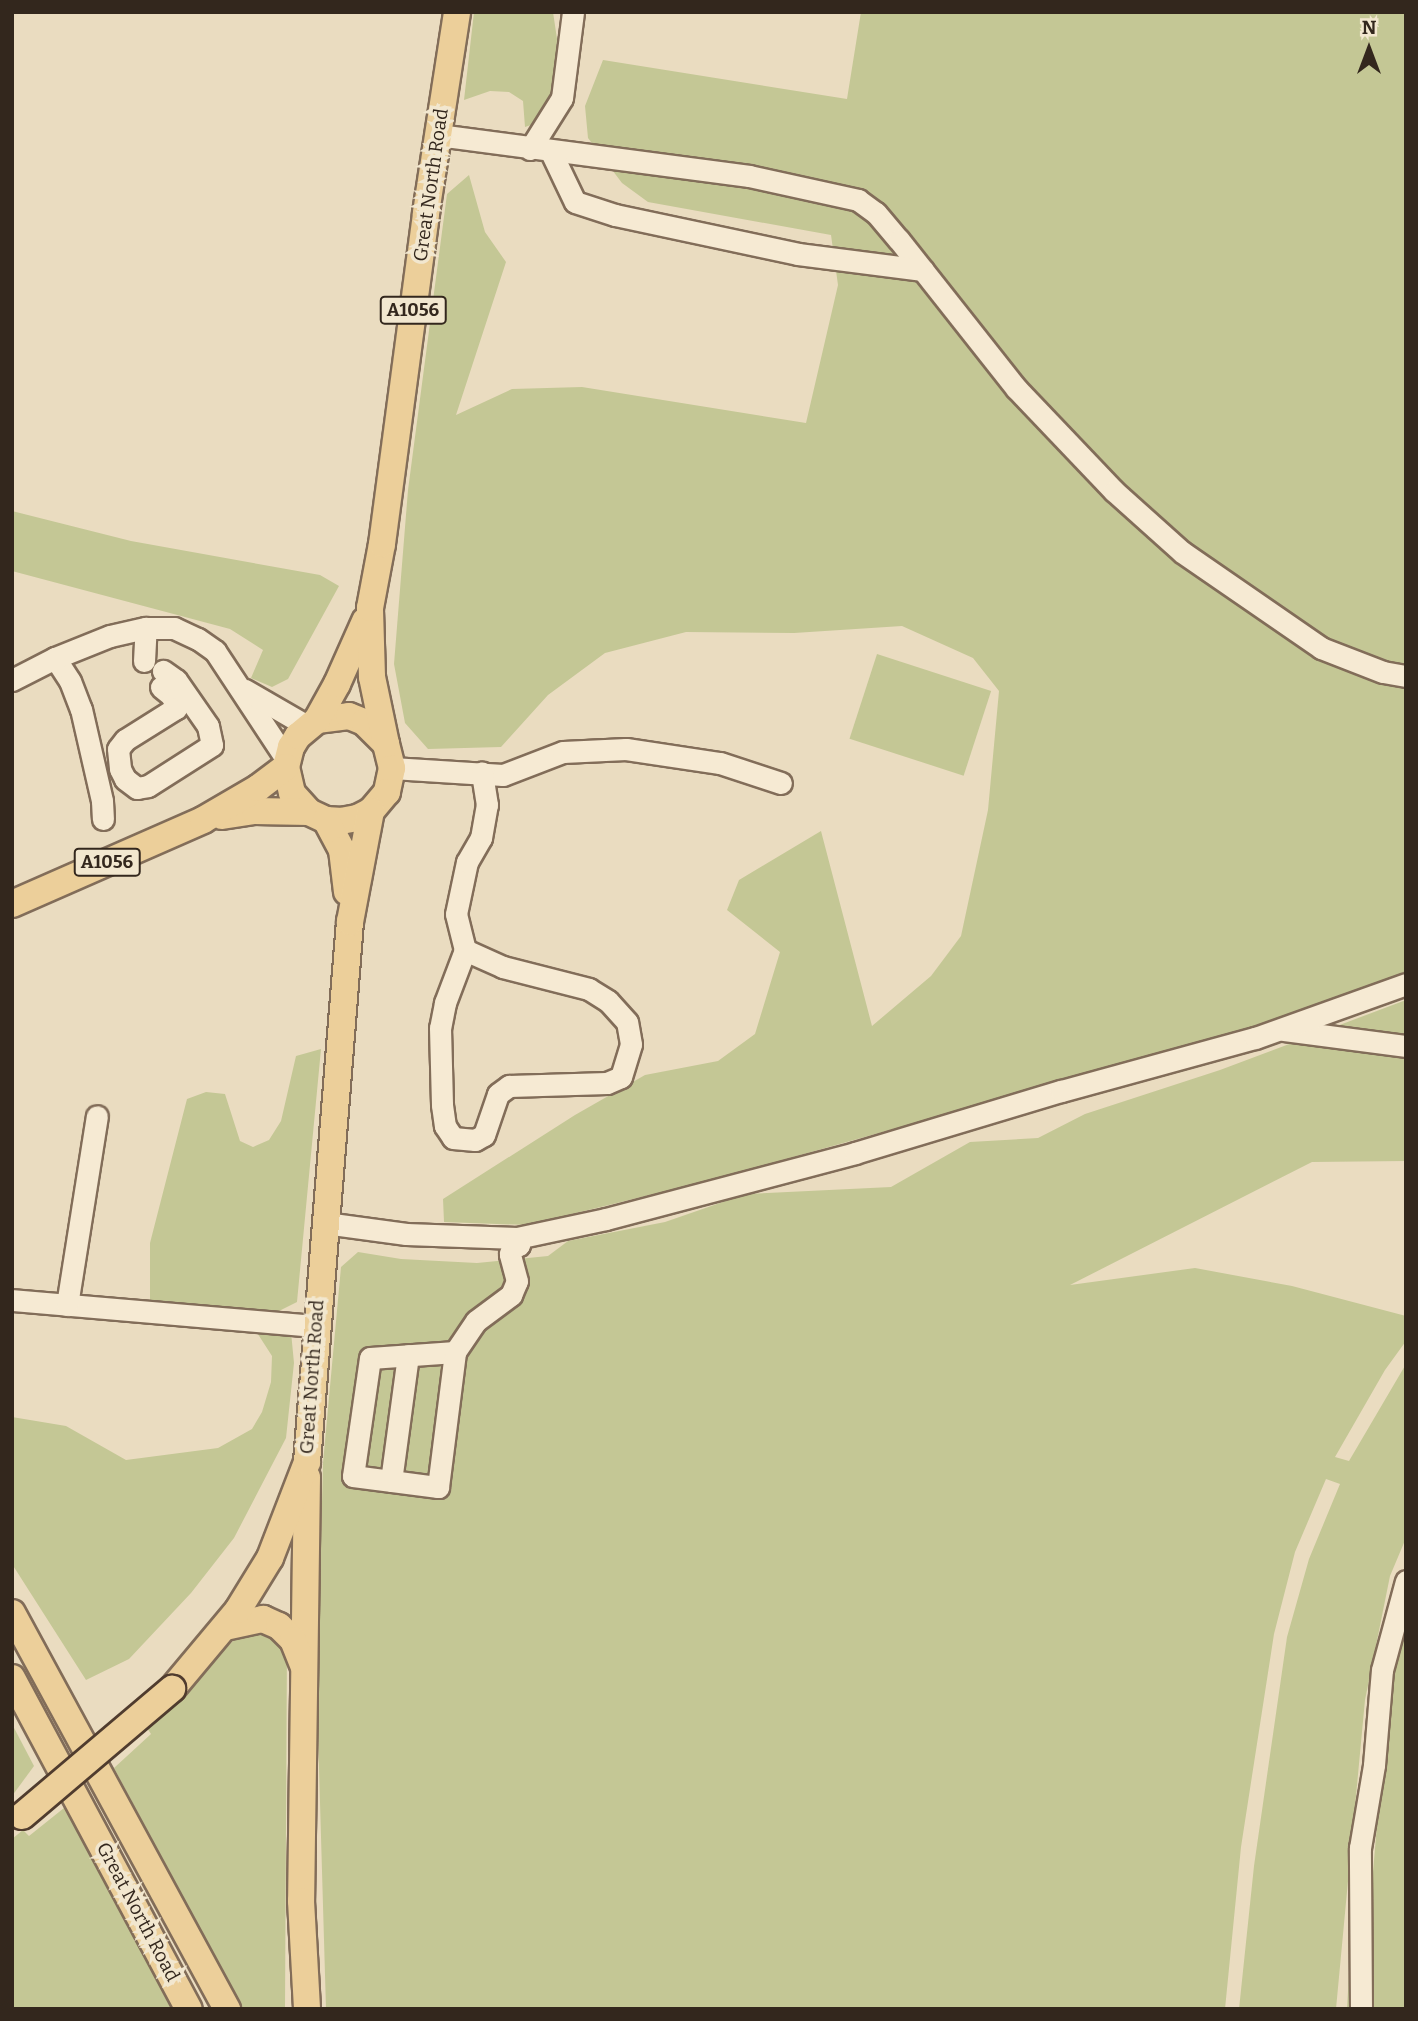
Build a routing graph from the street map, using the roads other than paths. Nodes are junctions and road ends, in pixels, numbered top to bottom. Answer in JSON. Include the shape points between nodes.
{"nodes":[{"id":1,"x":457,"y":12,"type":"edge"},
{"id":2,"x":573,"y":12,"type":"edge"},
{"id":3,"x":438,"y":135,"type":"junction"},
{"id":4,"x":540,"y":150,"type":"junction"},
{"id":5,"x":923,"y":270,"type":"junction"},
{"id":6,"x":370,"y":608,"type":"junction"},
{"id":7,"x":145,"y":628,"type":"junction"},
{"id":8,"x":55,"y":657,"type":"junction"},
{"id":9,"x":144,"y":661,"type":"dead end"},
{"id":10,"x":1406,"y":676,"type":"edge"},
{"id":11,"x":162,"y":679,"type":"joint"},
{"id":12,"x":12,"y":680,"type":"edge"},
{"id":13,"x":238,"y":685,"type":"junction"},
{"id":14,"x":312,"y":723,"type":"junction"},
{"id":15,"x":389,"y":756,"type":"junction"},
{"id":16,"x":287,"y":764,"type":"junction"},
{"id":17,"x":482,"y":772,"type":"junction"},
{"id":18,"x":781,"y":783,"type":"dead end"},
{"id":19,"x":371,"y":811,"type":"junction"},
{"id":20,"x":318,"y":816,"type":"junction"},
{"id":21,"x":103,"y":819,"type":"dead end"},
{"id":22,"x":203,"y":820,"type":"junction"},
{"id":23,"x":12,"y":904,"type":"edge"},
{"id":24,"x":350,"y":922,"type":"junction"},
{"id":25,"x":465,"y":950,"type":"junction"},
{"id":26,"x":1406,"y":984,"type":"edge"},
{"id":27,"x":1279,"y":1030,"type":"junction"},
{"id":28,"x":1406,"y":1046,"type":"edge"},
{"id":29,"x":97,"y":1116,"type":"dead end"},
{"id":30,"x":325,"y":1223,"type":"junction"},
{"id":31,"x":517,"y":1238,"type":"junction"},
{"id":32,"x":12,"y":1300,"type":"edge"},
{"id":33,"x":67,"y":1305,"type":"junction"},
{"id":34,"x":316,"y":1326,"type":"junction"},
{"id":35,"x":454,"y":1352,"type":"junction"},
{"id":36,"x":408,"y":1355,"type":"junction"},
{"id":37,"x":307,"y":1462,"type":"junction"},
{"id":38,"x":391,"y":1481,"type":"junction"},
{"id":39,"x":1406,"y":1581,"type":"edge"},
{"id":40,"x":12,"y":1613,"type":"edge"},
{"id":41,"x":225,"y":1627,"type":"junction"},
{"id":42,"x":306,"y":1672,"type":"junction"},
{"id":43,"x":12,"y":1678,"type":"edge"},
{"id":44,"x":17,"y":1821,"type":"edge"},
{"id":45,"x":189,"y":2009,"type":"edge"},
{"id":46,"x":227,"y":2009,"type":"edge"},
{"id":47,"x":307,"y":2009,"type":"edge"},
{"id":48,"x":1361,"y":2009,"type":"edge"}],
"edges":[{"from":1,"to":3,"type":"main road","name":"Great North Road","number":"A1056"},
{"from":2,"to":4,"type":"street","via":[[562,98]]},
{"from":3,"to":4,"type":"street"},
{"from":3,"to":6,"type":"main road","name":"Great North Road","number":"A1056"},
{"from":4,"to":5,"type":"street","via":[[575,202],[615,215],[798,254]]},
{"from":4,"to":5,"type":"street","via":[[665,163],[858,200],[876,214]]},
{"from":5,"to":10,"type":"street","via":[[1016,388],[1114,491],[1182,552],[1321,648]]},
{"from":6,"to":14,"type":"main road","number":"A1056","via":[[337,684]]},
{"from":6,"to":15,"type":"main road","number":"A1056","via":[[372,677]]},
{"from":7,"to":8,"type":"street"},
{"from":7,"to":9,"type":"street"},
{"from":7,"to":13,"type":"street","via":[[174,628],[198,639],[215,651]]},
{"from":8,"to":12,"type":"street"},
{"from":8,"to":21,"type":"street","via":[[81,709]]},
{"from":11,"to":11,"type":"street","via":[[176,680],[208,726],[212,745],[148,786],[137,788],[120,769],[118,749],[175,710]]},
{"from":13,"to":14,"type":"street"},
{"from":13,"to":16,"type":"street"},
{"from":14,"to":15,"type":"main road","via":[[349,716],[364,722]]},
{"from":14,"to":16,"type":"main road","via":[[291,747]]},
{"from":15,"to":17,"type":"street"},
{"from":15,"to":19,"type":"main road","via":[[387,792]]},
{"from":16,"to":20,"type":"main road","via":[[292,793]]},
{"from":16,"to":22,"type":"main road","number":"A1056","via":[[250,794]]},
{"from":17,"to":18,"type":"street","via":[[503,775],[563,752],[626,749],[720,763]]},
{"from":17,"to":25,"type":"street","via":[[487,805],[481,838],[467,862],[456,914]]},
{"from":19,"to":20,"type":"main road","via":[[342,821]]},
{"from":19,"to":24,"type":"main road","name":"Great North Road"},
{"from":20,"to":22,"type":"main road","number":"A1056","via":[[256,811]]},
{"from":20,"to":24,"type":"main road","name":"Great North Road","via":[[342,850]]},
{"from":22,"to":23,"type":"main road","number":"A1056"},
{"from":24,"to":30,"type":"main road","name":"Great North Road"},
{"from":25,"to":25,"type":"street","via":[[503,967],[589,989],[608,1002],[627,1022],[631,1044],[621,1077],[607,1083],[509,1086],[498,1094],[484,1135],[475,1140],[453,1138],[445,1126],[442,1105],[440,1028]]},
{"from":26,"to":27,"type":"street"},
{"from":27,"to":28,"type":"street"},
{"from":27,"to":31,"type":"street","via":[[855,1153]]},
{"from":29,"to":33,"type":"street"},
{"from":30,"to":31,"type":"street","via":[[406,1234]]},
{"from":30,"to":34,"type":"main road","name":"Great North Road"},
{"from":31,"to":35,"type":"street","via":[[519,1245],[512,1247],[510,1254],[517,1281],[511,1295],[476,1321]]},
{"from":32,"to":33,"type":"street"},
{"from":33,"to":34,"type":"street"},
{"from":34,"to":37,"type":"main road","name":"Great North Road"},
{"from":35,"to":36,"type":"street"},
{"from":35,"to":38,"type":"street","via":[[438,1487]]},
{"from":36,"to":38,"type":"street"},
{"from":36,"to":38,"type":"street","via":[[370,1358],[353,1476]]},
{"from":37,"to":41,"type":"main road","name":"Great North Road","via":[[270,1558]]},
{"from":37,"to":42,"type":"main road"},
{"from":39,"to":48,"type":"street","via":[[1382,1670],[1374,1765],[1360,1848]]},
{"from":40,"to":46,"type":"main road","name":"Great North Road"},
{"from":41,"to":42,"type":"main road","via":[[263,1619],[279,1626],[293,1640]]},
{"from":41,"to":44,"type":"main road","name":"Great North Road","bridge":true,"via":[[172,1689]]},
{"from":42,"to":47,"type":"main road","via":[[301,1901]]},
{"from":43,"to":45,"type":"main road","name":"Great North Road"}]}
